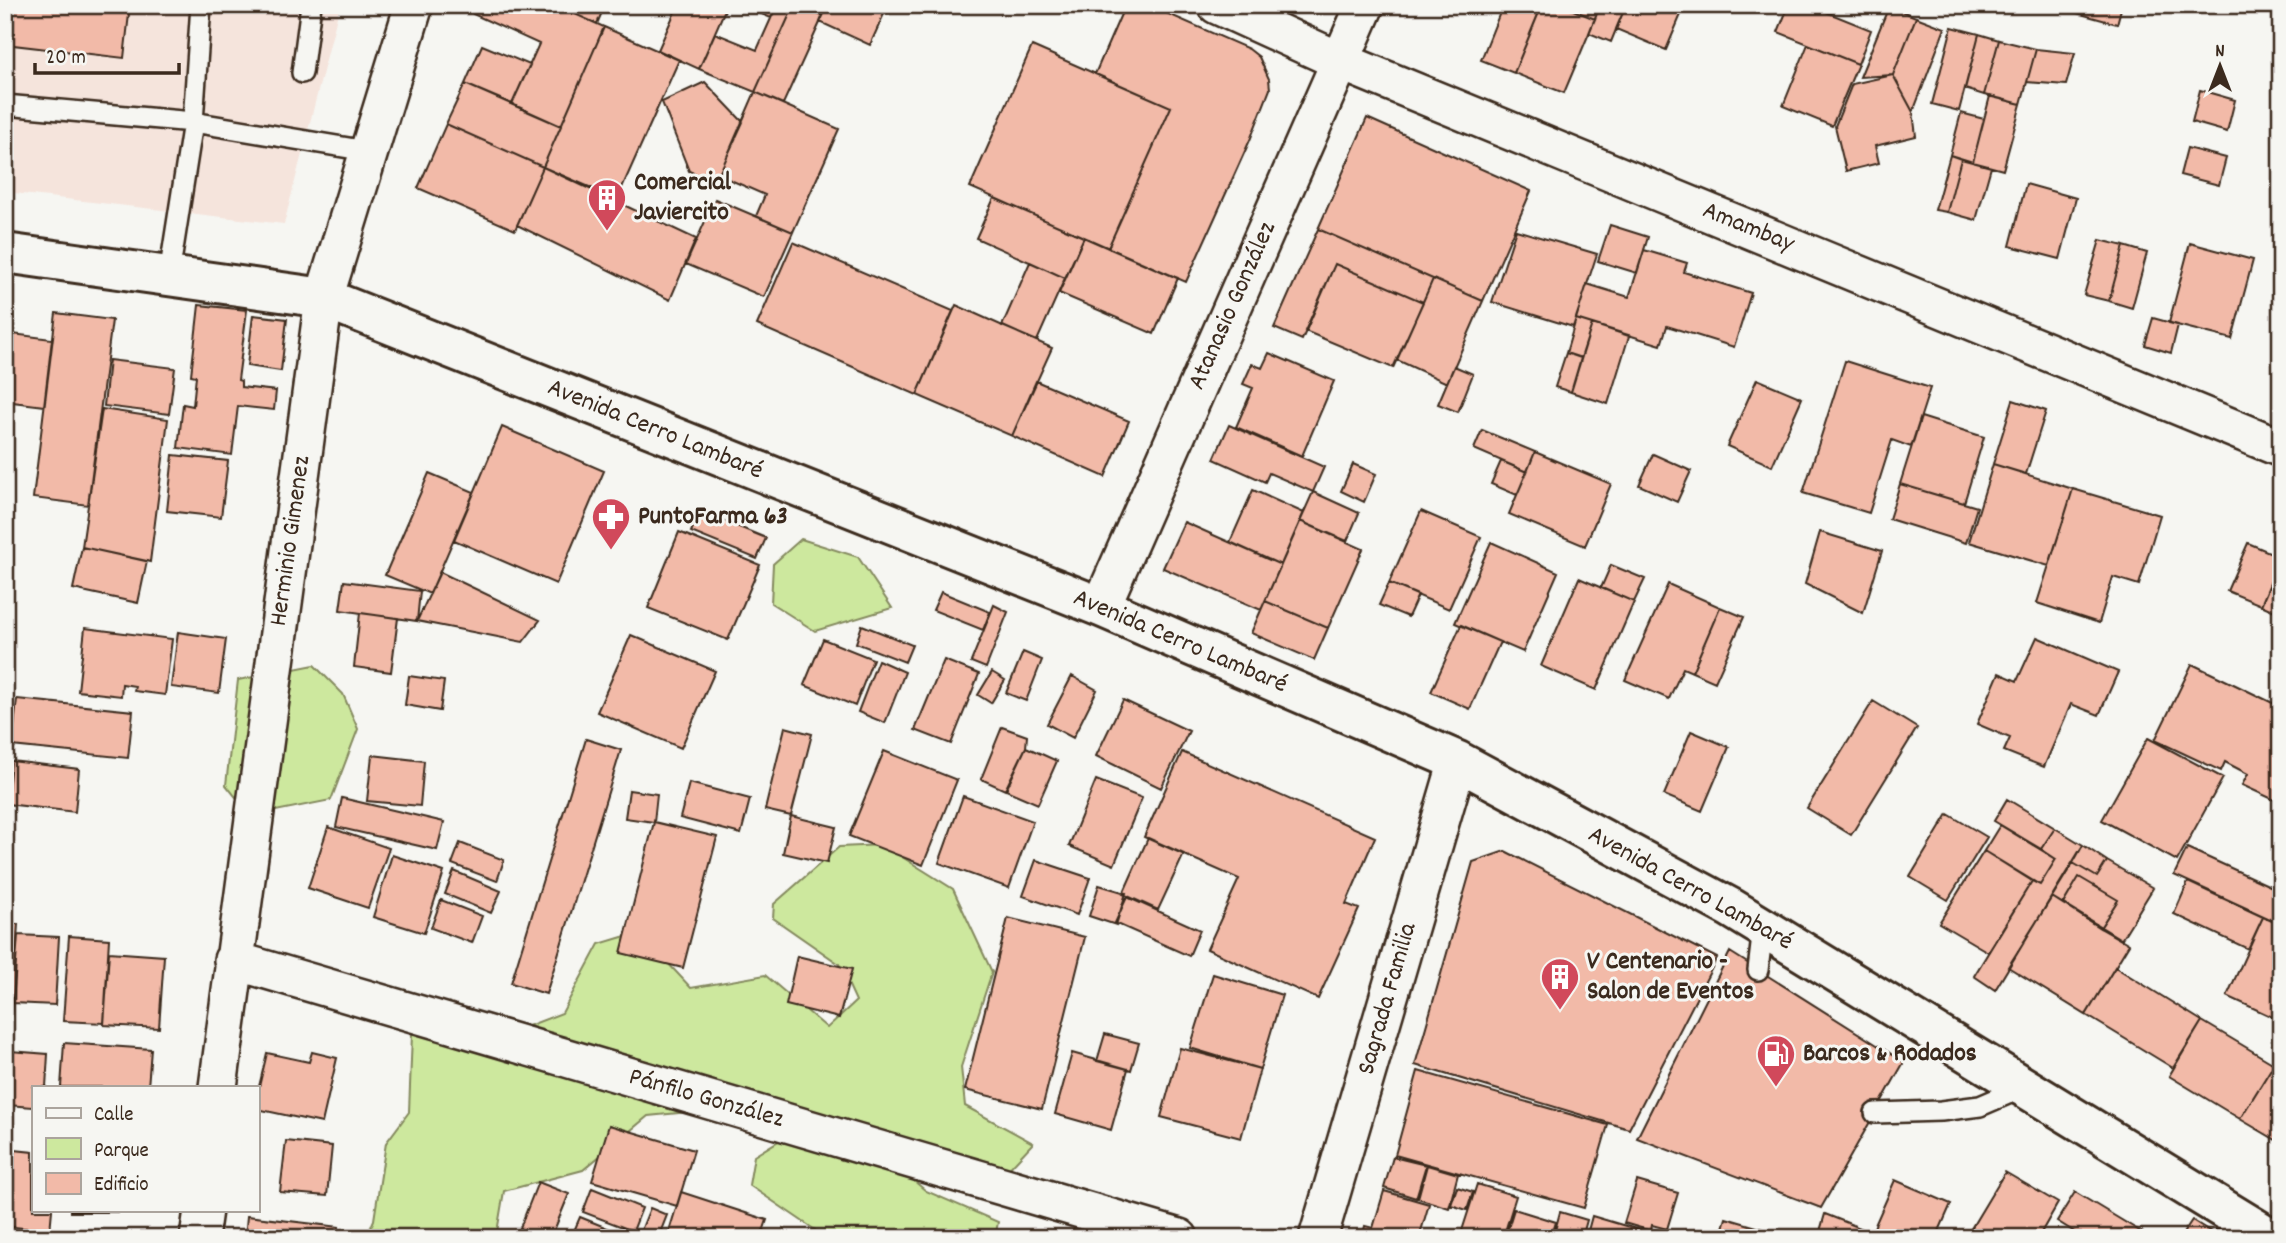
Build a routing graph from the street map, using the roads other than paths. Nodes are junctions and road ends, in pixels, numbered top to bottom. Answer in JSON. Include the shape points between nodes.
{"nodes":[{"id":1,"x":201,"y":5,"type":"edge"},
{"id":2,"x":311,"y":5,"type":"edge"},
{"id":3,"x":414,"y":5,"type":"edge"},
{"id":4,"x":1217,"y":5,"type":"edge"},
{"id":5,"x":1365,"y":5,"type":"edge"},
{"id":6,"x":1340,"y":61,"type":"junction"},
{"id":7,"x":302,"y":72,"type":"dead end"},
{"id":8,"x":5,"y":104,"type":"edge"},
{"id":9,"x":193,"y":122,"type":"junction"},
{"id":10,"x":368,"y":151,"type":"junction"},
{"id":11,"x":5,"y":253,"type":"edge"},
{"id":12,"x":169,"y":275,"type":"junction"},
{"id":13,"x":324,"y":298,"type":"junction"},
{"id":14,"x":2281,"y":448,"type":"edge"},
{"id":15,"x":1101,"y":607,"type":"junction"},
{"id":16,"x":1458,"y":761,"type":"junction"},
{"id":17,"x":1763,"y":928,"type":"junction"},
{"id":18,"x":233,"y":960,"type":"junction"},
{"id":19,"x":1758,"y":970,"type":"dead end"},
{"id":20,"x":218,"y":1086,"type":"edge"},
{"id":21,"x":2024,"y":1087,"type":"junction"},
{"id":22,"x":1875,"y":1114,"type":"dead end"},
{"id":23,"x":202,"y":1212,"type":"edge"},
{"id":24,"x":199,"y":1238,"type":"edge"},
{"id":25,"x":1179,"y":1238,"type":"edge"},
{"id":26,"x":1318,"y":1238,"type":"edge"},
{"id":27,"x":2271,"y":1238,"type":"edge"}],
"edges":[{"from":1,"to":9,"type":"lane"},
{"from":2,"to":7,"type":"lane"},
{"from":3,"to":10,"type":"street","name":"Herminio Gimenez"},
{"from":4,"to":6,"type":"street","name":"Amambay"},
{"from":5,"to":6,"type":"street","name":"Atanasio González"},
{"from":6,"to":14,"type":"street","name":"Amambay"},
{"from":6,"to":15,"type":"street","name":"Atanasio González"},
{"from":8,"to":9,"type":"lane"},
{"from":9,"to":10,"type":"lane"},
{"from":9,"to":12,"type":"lane"},
{"from":10,"to":13,"type":"street","name":"Herminio Gimenez"},
{"from":11,"to":12,"type":"main road","name":"Avenida Cerro Lambaré"},
{"from":12,"to":13,"type":"main road","name":"Avenida Cerro Lambaré"},
{"from":13,"to":15,"type":"main road","name":"Avenida Cerro Lambaré"},
{"from":13,"to":18,"type":"street","name":"Herminio Gimenez"},
{"from":15,"to":16,"type":"main road","name":"Avenida Cerro Lambaré"},
{"from":16,"to":17,"type":"main road","name":"Avenida Cerro Lambaré"},
{"from":16,"to":26,"type":"street","name":"Sagrada Familia"},
{"from":17,"to":19,"type":"lane"},
{"from":17,"to":21,"type":"main road","name":"Avenida Cerro Lambaré"},
{"from":18,"to":20,"type":"street","name":"Herminio Gimenez"},
{"from":18,"to":25,"type":"street","name":"Pánfilo González"},
{"from":21,"to":22,"type":"lane","via":[[1980,1106]]},
{"from":21,"to":27,"type":"main road","name":"Avenida Cerro Lambaré"},
{"from":23,"to":24,"type":"street"}]}
